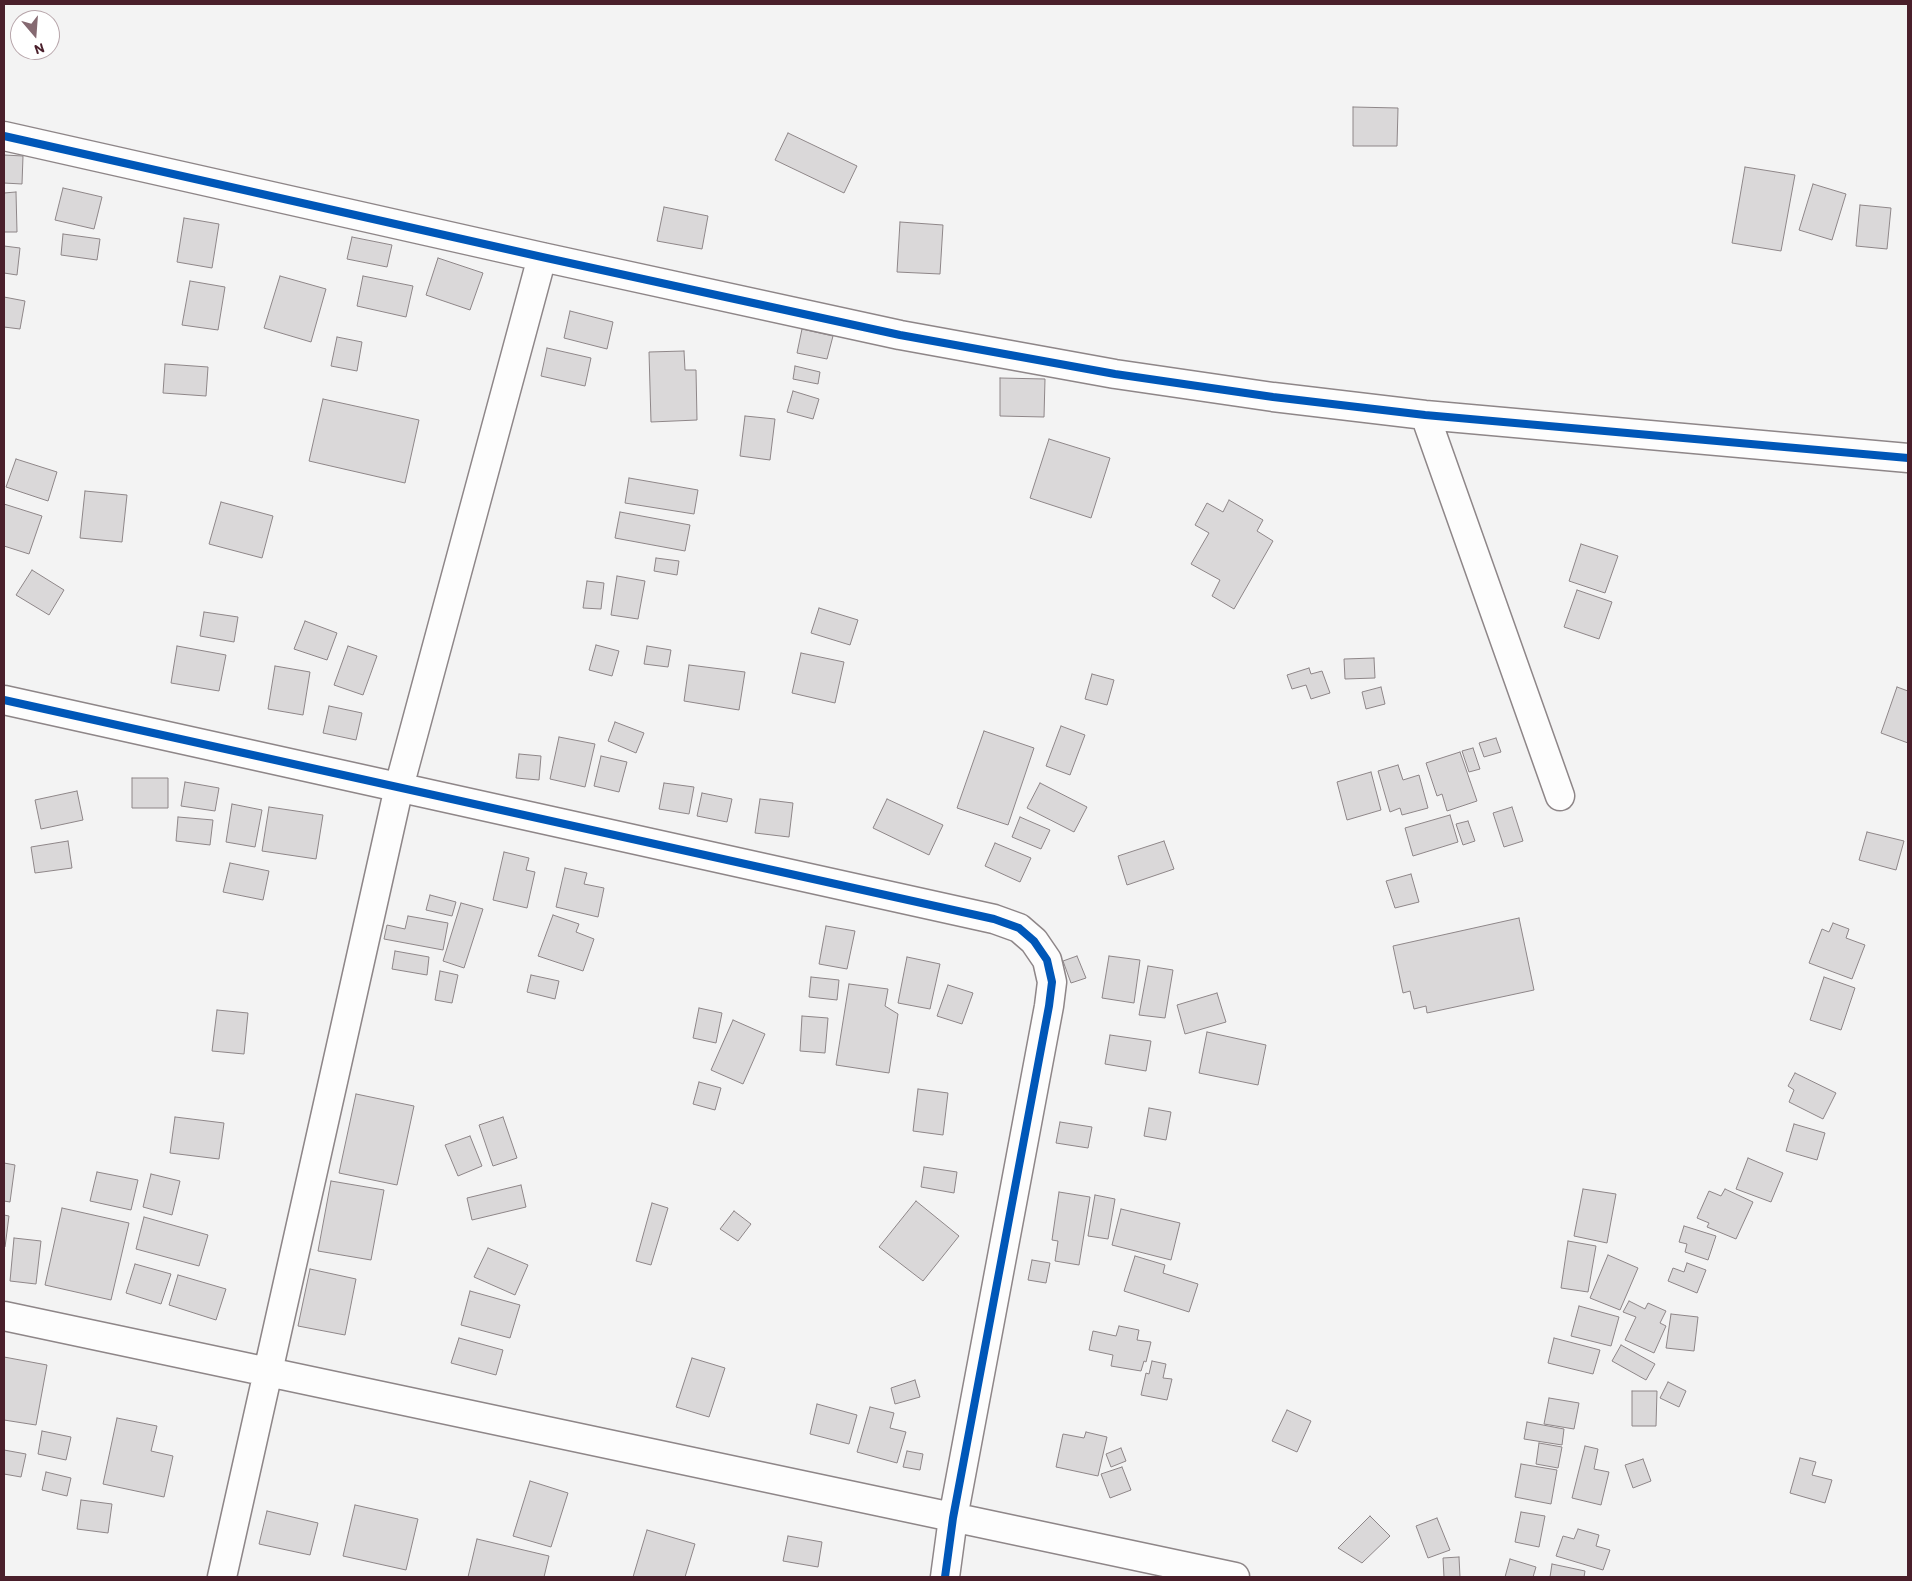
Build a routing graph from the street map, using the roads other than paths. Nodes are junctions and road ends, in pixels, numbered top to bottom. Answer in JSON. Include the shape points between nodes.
{"nodes":[{"id":1,"x":4,"y":136,"type":"edge"},
{"id":2,"x":542,"y":258,"type":"junction"},
{"id":3,"x":1425,"y":415,"type":"junction"},
{"id":4,"x":1908,"y":458,"type":"edge"},
{"id":5,"x":4,"y":700,"type":"edge"},
{"id":6,"x":399,"y":787,"type":"junction"},
{"id":7,"x":1560,"y":796,"type":"dead end"},
{"id":8,"x":4,"y":1316,"type":"edge"},
{"id":9,"x":268,"y":1372,"type":"junction"},
{"id":10,"x":953,"y":1518,"type":"junction"},
{"id":11,"x":222,"y":1577,"type":"edge"},
{"id":12,"x":945,"y":1577,"type":"edge"},
{"id":13,"x":1234,"y":1577,"type":"edge"}],
"edges":[{"from":1,"to":2,"type":"street"},
{"from":2,"to":3,"type":"street","via":[[900,335],[1115,374]]},
{"from":2,"to":6,"type":"street"},
{"from":3,"to":4,"type":"street"},
{"from":3,"to":7,"type":"street"},
{"from":5,"to":6,"type":"street"},
{"from":6,"to":9,"type":"street"},
{"from":6,"to":10,"type":"street","via":[[994,919],[1019,928],[1034,941],[1046,960],[1052,982],[1049,1006]]},
{"from":8,"to":9,"type":"street"},
{"from":9,"to":10,"type":"street"},
{"from":9,"to":11,"type":"street"},
{"from":10,"to":12,"type":"street"},
{"from":10,"to":13,"type":"street"}]}
